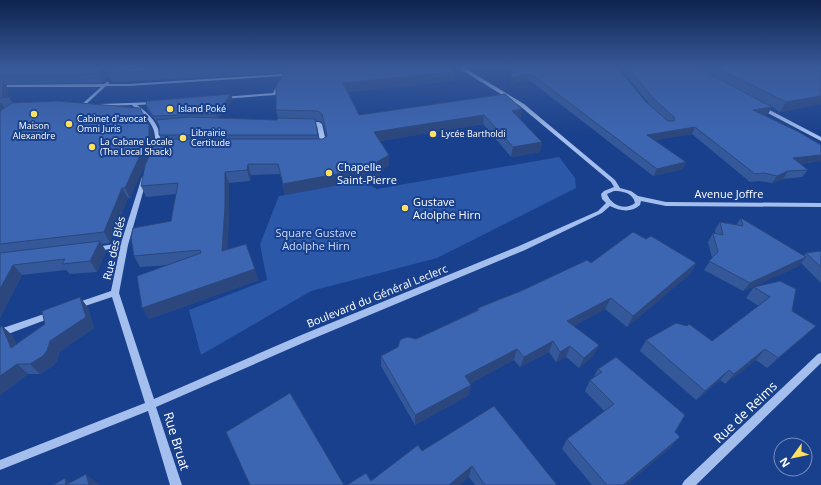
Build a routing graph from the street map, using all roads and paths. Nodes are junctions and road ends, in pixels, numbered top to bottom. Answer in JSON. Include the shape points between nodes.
{"nodes":[{"id":1,"x":100,"y":90,"type":"edge"},
{"id":2,"x":278,"y":90,"type":"edge"},
{"id":3,"x":498,"y":90,"type":"edge"},
{"id":4,"x":219,"y":98,"type":"edge"},
{"id":5,"x":157,"y":103,"type":"edge"},
{"id":6,"x":754,"y":103,"type":"edge"},
{"id":7,"x":97,"y":105,"type":"edge"},
{"id":8,"x":134,"y":105,"type":"junction"},
{"id":9,"x":75,"y":106,"type":"edge"},
{"id":10,"x":83,"y":106,"type":"junction"},
{"id":11,"x":90,"y":106,"type":"edge"},
{"id":12,"x":162,"y":124,"type":"edge"},
{"id":13,"x":304,"y":124,"type":"edge"},
{"id":14,"x":154,"y":125,"type":"junction"},
{"id":15,"x":821,"y":139,"type":"edge"},
{"id":16,"x":158,"y":146,"type":"junction"},
{"id":17,"x":166,"y":146,"type":"edge"},
{"id":18,"x":316,"y":146,"type":"edge"},
{"id":19,"x":155,"y":153,"type":"edge"},
{"id":20,"x":147,"y":172,"type":"edge"},
{"id":21,"x":618,"y":189,"type":"junction"},
{"id":22,"x":637,"y":198,"type":"junction"},
{"id":23,"x":610,"y":204,"type":"junction"},
{"id":24,"x":821,"y":205,"type":"edge"},
{"id":25,"x":124,"y":245,"type":"junction"},
{"id":26,"x":87,"y":250,"type":"edge"},
{"id":27,"x":115,"y":292,"type":"junction"},
{"id":28,"x":0,"y":333,"type":"edge"},
{"id":29,"x":821,"y":357,"type":"edge"},
{"id":30,"x":151,"y":405,"type":"junction"},
{"id":31,"x":0,"y":466,"type":"edge"},
{"id":32,"x":176,"y":485,"type":"edge"},
{"id":33,"x":688,"y":485,"type":"edge"}],
"edges":[{"from":1,"to":10,"type":"street"},
{"from":2,"to":4,"type":"street","via":[[275,94]]},
{"from":3,"to":21,"type":"street","via":[[522,104],[613,181]]},
{"from":5,"to":8,"type":"street"},
{"from":6,"to":15,"type":"street"},
{"from":7,"to":8,"type":"street"},
{"from":8,"to":14,"type":"street","via":[[147,114]]},
{"from":9,"to":10,"type":"street"},
{"from":10,"to":11,"type":"street"},
{"from":12,"to":14,"type":"street"},
{"from":13,"to":18,"type":"street","via":[[319,124],[324,146]]},
{"from":14,"to":16,"type":"street","via":[[158,134]]},
{"from":16,"to":17,"type":"street"},
{"from":16,"to":19,"type":"street"},
{"from":20,"to":25,"type":"street","name":"Rue des Blés"},
{"from":21,"to":22,"type":"street","name":"Avenue Joffre"},
{"from":21,"to":23,"type":"street","via":[[609,190],[604,194]]},
{"from":22,"to":23,"type":"street","via":[[638,204],[632,208],[620,208]]},
{"from":22,"to":24,"type":"street","name":"Avenue Joffre","via":[[666,204]]},
{"from":23,"to":30,"type":"street","name":"Boulevard du Général Leclerc","via":[[600,212],[522,248]]},
{"from":25,"to":26,"type":"street"},
{"from":25,"to":27,"type":"street","name":"Rue des Blés"},
{"from":27,"to":28,"type":"street"},
{"from":27,"to":30,"type":"street","name":"Rue des Blés"},
{"from":29,"to":33,"type":"street","name":"Rue de Reims"},
{"from":30,"to":31,"type":"street","name":"Boulevard du Général Leclerc"},
{"from":30,"to":32,"type":"street","name":"Rue Bruat"}]}
